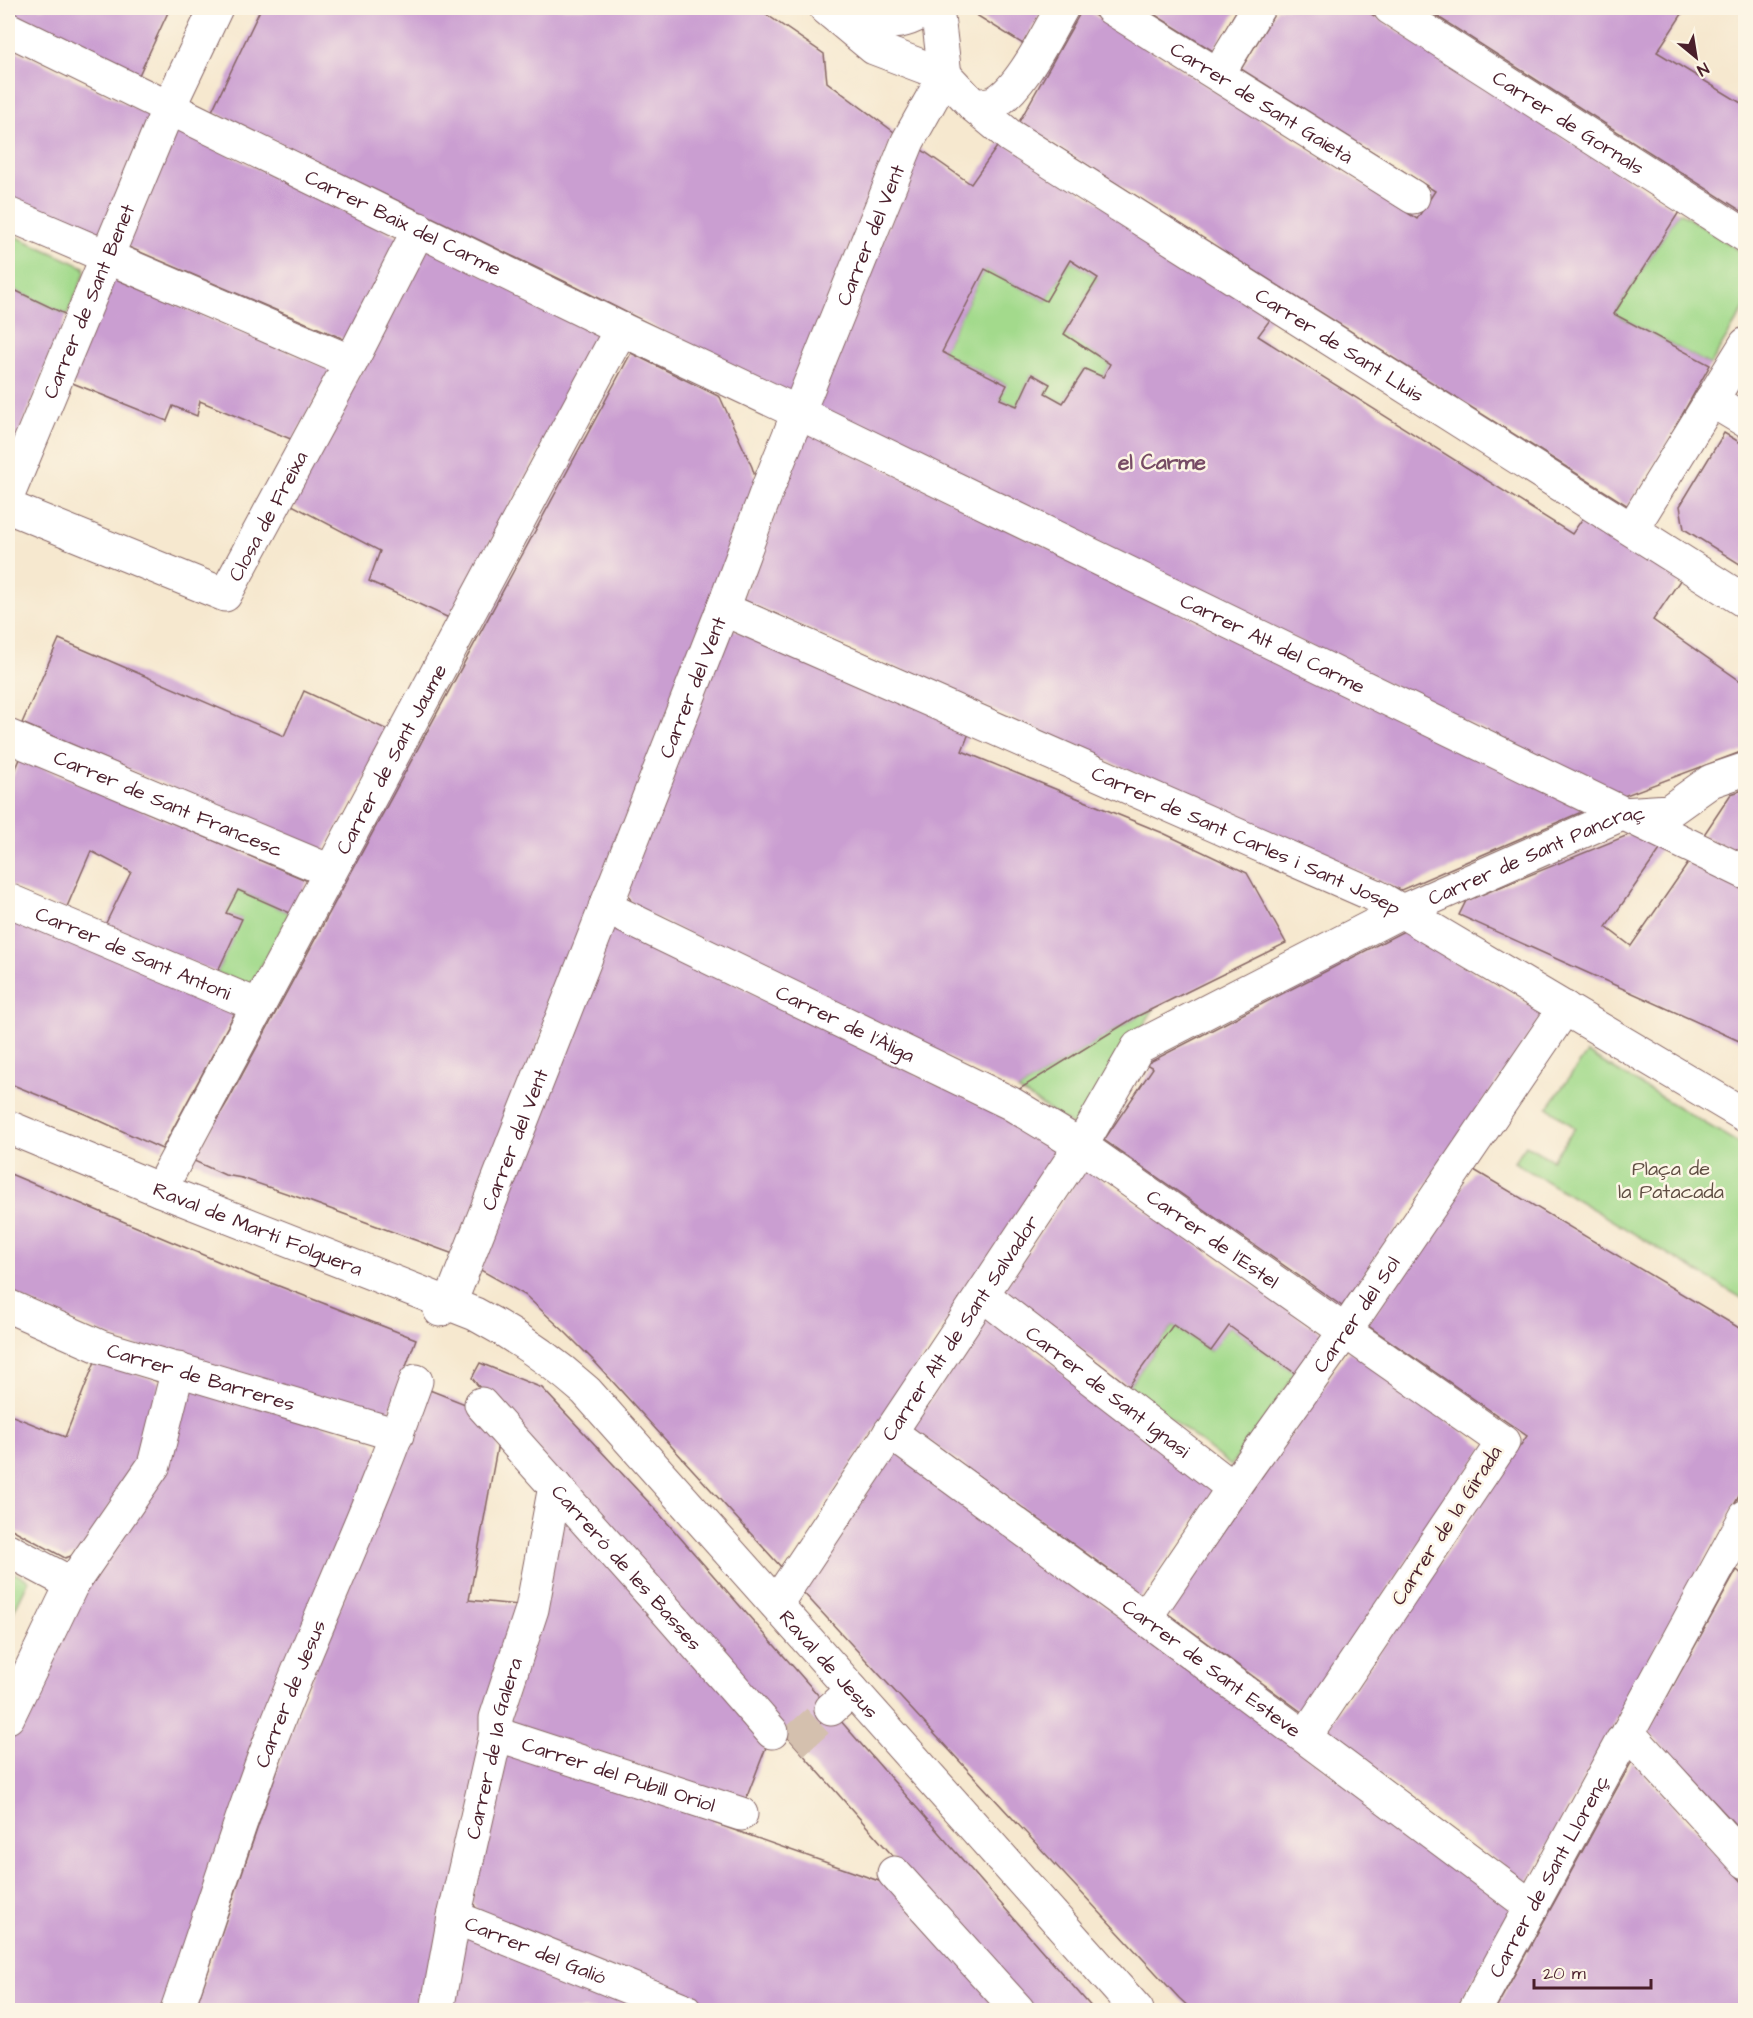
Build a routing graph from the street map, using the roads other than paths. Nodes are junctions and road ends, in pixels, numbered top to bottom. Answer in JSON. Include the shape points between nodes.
{"nodes":[{"id":1,"x":216,"y":8,"type":"edge"},
{"id":2,"x":927,"y":8,"type":"edge"},
{"id":3,"x":937,"y":8,"type":"edge"},
{"id":4,"x":1062,"y":8,"type":"edge"},
{"id":5,"x":1111,"y":8,"type":"edge"},
{"id":6,"x":1258,"y":8,"type":"edge"},
{"id":7,"x":1390,"y":8,"type":"edge"},
{"id":8,"x":831,"y":11,"type":"edge"},
{"id":9,"x":8,"y":29,"type":"edge"},
{"id":10,"x":1218,"y":74,"type":"junction"},
{"id":11,"x":945,"y":75,"type":"junction"},
{"id":12,"x":974,"y":106,"type":"junction"},
{"id":13,"x":169,"y":107,"type":"junction"},
{"id":14,"x":1413,"y":197,"type":"dead end"},
{"id":15,"x":8,"y":214,"type":"edge"},
{"id":16,"x":419,"y":229,"type":"junction"},
{"id":17,"x":1746,"y":236,"type":"edge"},
{"id":18,"x":107,"y":258,"type":"junction"},
{"id":19,"x":621,"y":329,"type":"junction"},
{"id":20,"x":1746,"y":344,"type":"edge"},
{"id":21,"x":351,"y":362,"type":"junction"},
{"id":22,"x":1711,"y":400,"type":"junction"},
{"id":23,"x":799,"y":413,"type":"junction"},
{"id":24,"x":1746,"y":421,"type":"edge"},
{"id":25,"x":8,"y":495,"type":"edge"},
{"id":26,"x":8,"y":507,"type":"edge"},
{"id":27,"x":1632,"y":530,"type":"junction"},
{"id":28,"x":1746,"y":602,"type":"edge"},
{"id":29,"x":723,"y":609,"type":"junction"},
{"id":30,"x":8,"y":736,"type":"edge"},
{"id":31,"x":1746,"y":769,"type":"edge"},
{"id":32,"x":1622,"y":814,"type":"junction"},
{"id":33,"x":330,"y":871,"type":"junction"},
{"id":34,"x":1746,"y":873,"type":"edge"},
{"id":35,"x":8,"y":900,"type":"edge"},
{"id":36,"x":605,"y":907,"type":"junction"},
{"id":37,"x":1402,"y":911,"type":"junction"},
{"id":38,"x":259,"y":1006,"type":"junction"},
{"id":39,"x":1565,"y":1008,"type":"junction"},
{"id":40,"x":1138,"y":1047,"type":"joint"},
{"id":41,"x":1746,"y":1116,"type":"edge"},
{"id":42,"x":8,"y":1127,"type":"edge"},
{"id":43,"x":1081,"y":1146,"type":"junction"},
{"id":44,"x":160,"y":1190,"type":"junction"},
{"id":45,"x":982,"y":1295,"type":"junction"},
{"id":46,"x":8,"y":1306,"type":"edge"},
{"id":47,"x":445,"y":1307,"type":"junction"},
{"id":48,"x":1346,"y":1330,"type":"junction"},
{"id":49,"x":507,"y":1331,"type":"joint"},
{"id":50,"x":178,"y":1369,"type":"junction"},
{"id":51,"x":416,"y":1381,"type":"dead end"},
{"id":52,"x":481,"y":1404,"type":"dead end"},
{"id":53,"x":890,"y":1432,"type":"junction"},
{"id":54,"x":397,"y":1435,"type":"junction"},
{"id":55,"x":555,"y":1486,"type":"junction"},
{"id":56,"x":1233,"y":1488,"type":"junction"},
{"id":57,"x":1741,"y":1538,"type":"edge"},
{"id":58,"x":8,"y":1551,"type":"edge"},
{"id":59,"x":72,"y":1584,"type":"junction"},
{"id":60,"x":776,"y":1604,"type":"junction"},
{"id":61,"x":1145,"y":1618,"type":"junction"},
{"id":62,"x":8,"y":1717,"type":"edge"},
{"id":63,"x":772,"y":1732,"type":"dead end"},
{"id":64,"x":496,"y":1734,"type":"junction"},
{"id":65,"x":1305,"y":1737,"type":"junction"},
{"id":66,"x":1625,"y":1737,"type":"junction"},
{"id":67,"x":741,"y":1814,"type":"dead end"},
{"id":68,"x":1746,"y":1862,"type":"edge"},
{"id":69,"x":894,"y":1873,"type":"dead end"},
{"id":70,"x":1532,"y":1907,"type":"junction"},
{"id":71,"x":454,"y":1917,"type":"junction"},
{"id":72,"x":177,"y":2010,"type":"edge"},
{"id":73,"x":437,"y":2010,"type":"edge"},
{"id":74,"x":685,"y":2010,"type":"edge"},
{"id":75,"x":1018,"y":2010,"type":"edge"},
{"id":76,"x":1137,"y":2010,"type":"edge"},
{"id":77,"x":1475,"y":2010,"type":"edge"}],
"edges":[{"from":1,"to":13,"type":"street","name":"Carrer de Sant Benet"},
{"from":2,"to":8,"type":"street","via":[[900,22],[880,24]]},
{"from":3,"to":11,"type":"street"},
{"from":4,"to":12,"type":"street","via":[[1016,84],[994,103]]},
{"from":5,"to":10,"type":"street","name":"Carrer de Sant Gaietà"},
{"from":6,"to":10,"type":"street"},
{"from":7,"to":17,"type":"street","name":"Carrer de Gornals"},
{"from":8,"to":11,"type":"street","via":[[874,48]]},
{"from":9,"to":13,"type":"street","name":"Carrer Baix del Carme"},
{"from":10,"to":14,"type":"street","name":"Carrer de Sant Gaietà"},
{"from":11,"to":12,"type":"street","name":"Carrer de Sant Lluis"},
{"from":11,"to":23,"type":"street","name":"Carrer del Vent","via":[[908,141]]},
{"from":12,"to":27,"type":"street","name":"Carrer de Sant Lluis","via":[[1010,136]]},
{"from":13,"to":16,"type":"street","name":"Carrer Baix del Carme"},
{"from":13,"to":18,"type":"street","name":"Carrer de Sant Benet"},
{"from":15,"to":18,"type":"street"},
{"from":16,"to":19,"type":"street","name":"Carrer Baix del Carme"},
{"from":16,"to":21,"type":"street","name":"Closa de Freixa"},
{"from":18,"to":21,"type":"street"},
{"from":18,"to":25,"type":"street","name":"Carrer de Sant Benet"},
{"from":19,"to":23,"type":"street","name":"Carrer Baix del Carme"},
{"from":19,"to":33,"type":"street","name":"Carrer de Sant Jaume"},
{"from":20,"to":22,"type":"street"},
{"from":21,"to":26,"type":"street","name":"Closa de Freixa","via":[[225,595]]},
{"from":22,"to":24,"type":"street"},
{"from":22,"to":27,"type":"street"},
{"from":23,"to":29,"type":"street","name":"Carrer del Vent"},
{"from":23,"to":32,"type":"street","name":"Carrer Alt del Carme"},
{"from":27,"to":28,"type":"street","name":"Carrer de Sant Lluis"},
{"from":29,"to":36,"type":"street","name":"Carrer del Vent"},
{"from":29,"to":37,"type":"street","name":"Carrer de Sant Carles i Sant Josep","via":[[1354,886]]},
{"from":30,"to":33,"type":"street","name":"Carrer de Sant Francesc"},
{"from":31,"to":32,"type":"street","name":"Carrer de Sant Pancraç","via":[[1711,781],[1669,811]]},
{"from":32,"to":34,"type":"street","name":"Carrer Alt del Carme"},
{"from":32,"to":37,"type":"street","name":"Carrer de Sant Pancraç"},
{"from":33,"to":38,"type":"street","name":"Carrer de Sant Jaume"},
{"from":35,"to":38,"type":"street","name":"Carrer de Sant Antoni"},
{"from":36,"to":43,"type":"street","name":"Carrer de l'Àliga","via":[[1010,1102]]},
{"from":36,"to":47,"type":"street","name":"Carrer del Vent"},
{"from":37,"to":39,"type":"street","name":"Carrer de Sant Carles i Sant Josep"},
{"from":37,"to":40,"type":"street","name":"Carrer de Sant Pancraç"},
{"from":38,"to":44,"type":"street","name":"Carrer de Sant Jaume"},
{"from":39,"to":41,"type":"street","name":"Carrer de Sant Carles i Sant Josep"},
{"from":39,"to":48,"type":"street","name":"Carrer del Sol"},
{"from":40,"to":43,"type":"street","name":"Carrer Alt de Sant Salvador"},
{"from":42,"to":44,"type":"street","name":"Raval de Martí Folguera"},
{"from":43,"to":45,"type":"street","name":"Carrer Alt de Sant Salvador"},
{"from":43,"to":48,"type":"street","name":"Carrer de l'Estel"},
{"from":44,"to":47,"type":"street","name":"Raval de Martí Folguera"},
{"from":45,"to":53,"type":"street","name":"Carrer Alt de Sant Salvador"},
{"from":45,"to":56,"type":"street","name":"Carrer de Sant Ignasi"},
{"from":46,"to":50,"type":"street","name":"Carrer de Barreres","via":[[101,1347]]},
{"from":47,"to":49,"type":"street","name":"Raval de Martí Folguera"},
{"from":48,"to":56,"type":"street","name":"Carrer del Sol"},
{"from":48,"to":65,"type":"street","name":"Carrer de la Girada","via":[[1503,1442]]},
{"from":49,"to":60,"type":"street","name":"Raval de Jesus","via":[[586,1391]]},
{"from":50,"to":54,"type":"street","name":"Carrer de Barreres"},
{"from":50,"to":59,"type":"street","via":[[154,1465]]},
{"from":51,"to":54,"type":"street","name":"Carrer de Jesus"},
{"from":52,"to":55,"type":"street","name":"Carreró de les Basses"},
{"from":53,"to":60,"type":"street","name":"Carrer Alt de Sant Salvador"},
{"from":53,"to":61,"type":"street","name":"Carrer de Sant Esteve"},
{"from":54,"to":72,"type":"street","name":"Carrer de Jesus","via":[[269,1745]]},
{"from":55,"to":63,"type":"street","name":"Carreró de les Basses"},
{"from":55,"to":64,"type":"street","name":"Carrer de la Galera","via":[[532,1609],[496,1718]]},
{"from":56,"to":61,"type":"street","name":"Carrer del Sol"},
{"from":57,"to":66,"type":"street","name":"Carrer de Sant Llorenç"},
{"from":58,"to":59,"type":"street"},
{"from":59,"to":62,"type":"street"},
{"from":60,"to":76,"type":"street","name":"Raval de Jesus","via":[[842,1700]]},
{"from":61,"to":65,"type":"street","name":"Carrer de Sant Esteve"},
{"from":64,"to":67,"type":"street","name":"Carrer del Pubill Oriol"},
{"from":64,"to":71,"type":"street","name":"Carrer de la Galera"},
{"from":65,"to":70,"type":"street","name":"Carrer de Sant Esteve"},
{"from":66,"to":68,"type":"street"},
{"from":66,"to":70,"type":"street","name":"Carrer de Sant Llorenç"},
{"from":69,"to":75,"type":"street"},
{"from":70,"to":77,"type":"street","name":"Carrer de Sant Llorenç"},
{"from":71,"to":73,"type":"street","name":"Carrer de la Galera"},
{"from":71,"to":74,"type":"street","name":"Carrer del Galió"}]}
